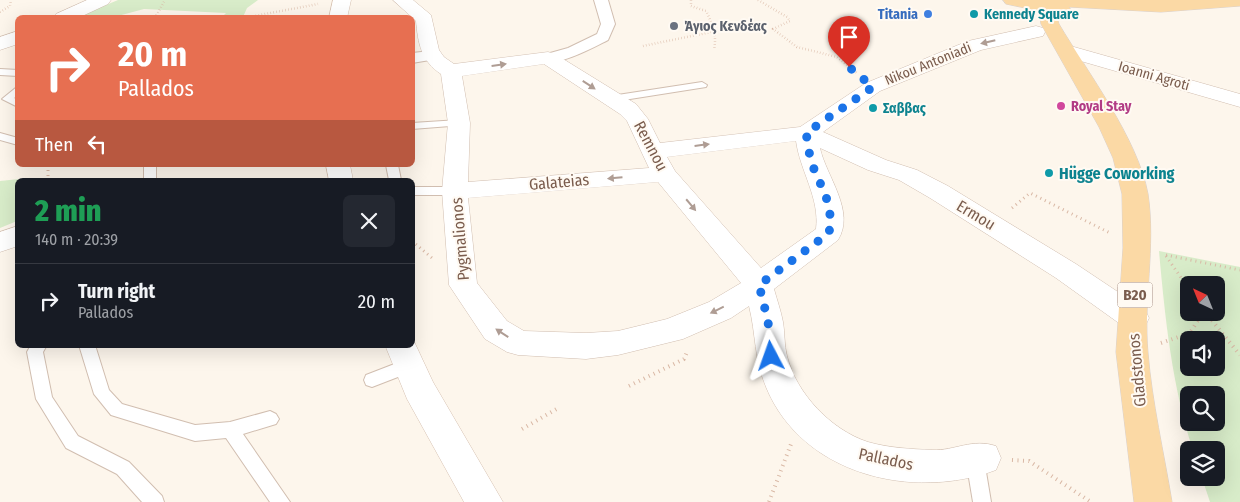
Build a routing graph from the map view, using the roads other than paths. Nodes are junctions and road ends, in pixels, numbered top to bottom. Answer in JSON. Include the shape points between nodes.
{"nodes":[{"id":1,"x":102,"y":0,"type":"edge"},
{"id":2,"x":402,"y":0,"type":"edge"},
{"id":3,"x":601,"y":0,"type":"edge"},
{"id":4,"x":1020,"y":1,"type":"edge"},
{"id":5,"x":1240,"y":1,"type":"edge"},
{"id":6,"x":1047,"y":3,"type":"edge"},
{"id":7,"x":69,"y":15,"type":"edge"},
{"id":8,"x":1036,"y":32,"type":"junction"},
{"id":9,"x":15,"y":38,"type":"edge"},
{"id":10,"x":0,"y":44,"type":"edge"},
{"id":11,"x":1067,"y":51,"type":"junction"},
{"id":12,"x":422,"y":57,"type":"edge"},
{"id":13,"x":548,"y":58,"type":"junction"},
{"id":14,"x":451,"y":71,"type":"junction"},
{"id":15,"x":0,"y":72,"type":"edge"},
{"id":16,"x":15,"y":74,"type":"edge"},
{"id":17,"x":702,"y":85,"type":"dead end"},
{"id":18,"x":15,"y":92,"type":"edge"},
{"id":19,"x":1092,"y":97,"type":"junction"},
{"id":20,"x":1238,"y":98,"type":"edge"},
{"id":21,"x":612,"y":99,"type":"junction"},
{"id":22,"x":15,"y":103,"type":"edge"},
{"id":23,"x":459,"y":123,"type":"junction"},
{"id":24,"x":415,"y":126,"type":"edge"},
{"id":25,"x":806,"y":133,"type":"junction"},
{"id":26,"x":0,"y":136,"type":"edge"},
{"id":27,"x":15,"y":141,"type":"edge"},
{"id":28,"x":659,"y":162,"type":"junction"},
{"id":29,"x":455,"y":190,"type":"junction"},
{"id":30,"x":415,"y":191,"type":"edge"},
{"id":31,"x":15,"y":236,"type":"edge"},
{"id":32,"x":0,"y":243,"type":"edge"},
{"id":33,"x":759,"y":285,"type":"junction"},
{"id":34,"x":1134,"y":318,"type":"junction"},
{"id":35,"x":37,"y":348,"type":"edge"},
{"id":36,"x":87,"y":348,"type":"edge"},
{"id":37,"x":406,"y":355,"type":"edge"},
{"id":38,"x":372,"y":380,"type":"dead end"},
{"id":39,"x":270,"y":419,"type":"dead end"},
{"id":40,"x":230,"y":430,"type":"junction"},
{"id":41,"x":979,"y":459,"type":"joint"},
{"id":42,"x":155,"y":502,"type":"edge"},
{"id":43,"x":281,"y":502,"type":"edge"},
{"id":44,"x":484,"y":502,"type":"edge"},
{"id":45,"x":982,"y":502,"type":"edge"},
{"id":46,"x":1153,"y":502,"type":"edge"}],
"edges":[{"from":1,"to":7,"type":"street"},
{"from":2,"to":12,"type":"street","via":[[425,18]]},
{"from":3,"to":13,"type":"street","via":[[608,24],[603,37]]},
{"from":4,"to":6,"type":"main road"},
{"from":4,"to":8,"type":"main road","name":"Gladstonos","number":"B20"},
{"from":5,"to":6,"type":"main road","via":[[1130,12]]},
{"from":6,"to":11,"type":"main road","name":"Gladstonos","number":"B20","via":[[1050,24]]},
{"from":8,"to":19,"type":"main road","name":"Gladstonos","number":"B20"},
{"from":8,"to":25,"type":"street","name":"Nikou Antoniadi","one_way":true,"via":[[975,44],[873,87]]},
{"from":9,"to":10,"type":"street"},
{"from":11,"to":19,"type":"main road","name":"Gladstonos","number":"B20"},
{"from":11,"to":20,"type":"street","name":"Ioanni Agroti"},
{"from":12,"to":14,"type":"street"},
{"from":14,"to":13,"type":"street","one_way":true},
{"from":13,"to":21,"type":"street","name":"Remnou","one_way":true},
{"from":14,"to":23,"type":"street","name":"Pygmalionos"},
{"from":15,"to":16,"type":"lane"},
{"from":17,"to":21,"type":"lane"},
{"from":18,"to":22,"type":"lane","via":[[7,99]]},
{"from":19,"to":34,"type":"main road","name":"Gladstonos","number":"B20","via":[[1125,158],[1136,194]]},
{"from":21,"to":28,"type":"street","name":"Remnou","via":[[638,119]]},
{"from":23,"to":24,"type":"lane"},
{"from":23,"to":29,"type":"street","name":"Pygmalionos"},
{"from":28,"to":25,"type":"street","name":"Nikou Antoniadi","one_way":true},
{"from":25,"to":33,"type":"street","via":[[811,162],[829,204],[832,218],[829,233]]},
{"from":25,"to":34,"type":"street","name":"Ermou","via":[[908,175],[992,224]]},
{"from":26,"to":27,"type":"lane"},
{"from":28,"to":29,"type":"street","name":"Galateias","one_way":true},
{"from":28,"to":33,"type":"street","name":"Remnou","one_way":true},
{"from":29,"to":30,"type":"lane"},
{"from":33,"to":29,"type":"street","name":"Pygmalionos","one_way":true,"via":[[720,310],[683,325],[618,343],[586,346],[518,343],[496,330],[462,285]]},
{"from":31,"to":32,"type":"street"},
{"from":33,"to":41,"type":"street","name":"Pallados","via":[[768,321],[771,356],[782,387],[801,415],[828,439],[862,457],[902,465],[937,467]]},
{"from":34,"to":46,"type":"main road","name":"Gladstonos","number":"B20","via":[[1132,352]]},
{"from":35,"to":42,"type":"lane","via":[[35,352],[44,399],[72,442],[122,468]]},
{"from":36,"to":40,"type":"lane","via":[[102,394],[117,410],[195,433]]},
{"from":37,"to":38,"type":"lane"},
{"from":37,"to":44,"type":"street","via":[[419,389]]},
{"from":39,"to":40,"type":"lane"},
{"from":40,"to":43,"type":"lane"},
{"from":41,"to":45,"type":"lane"}]}
